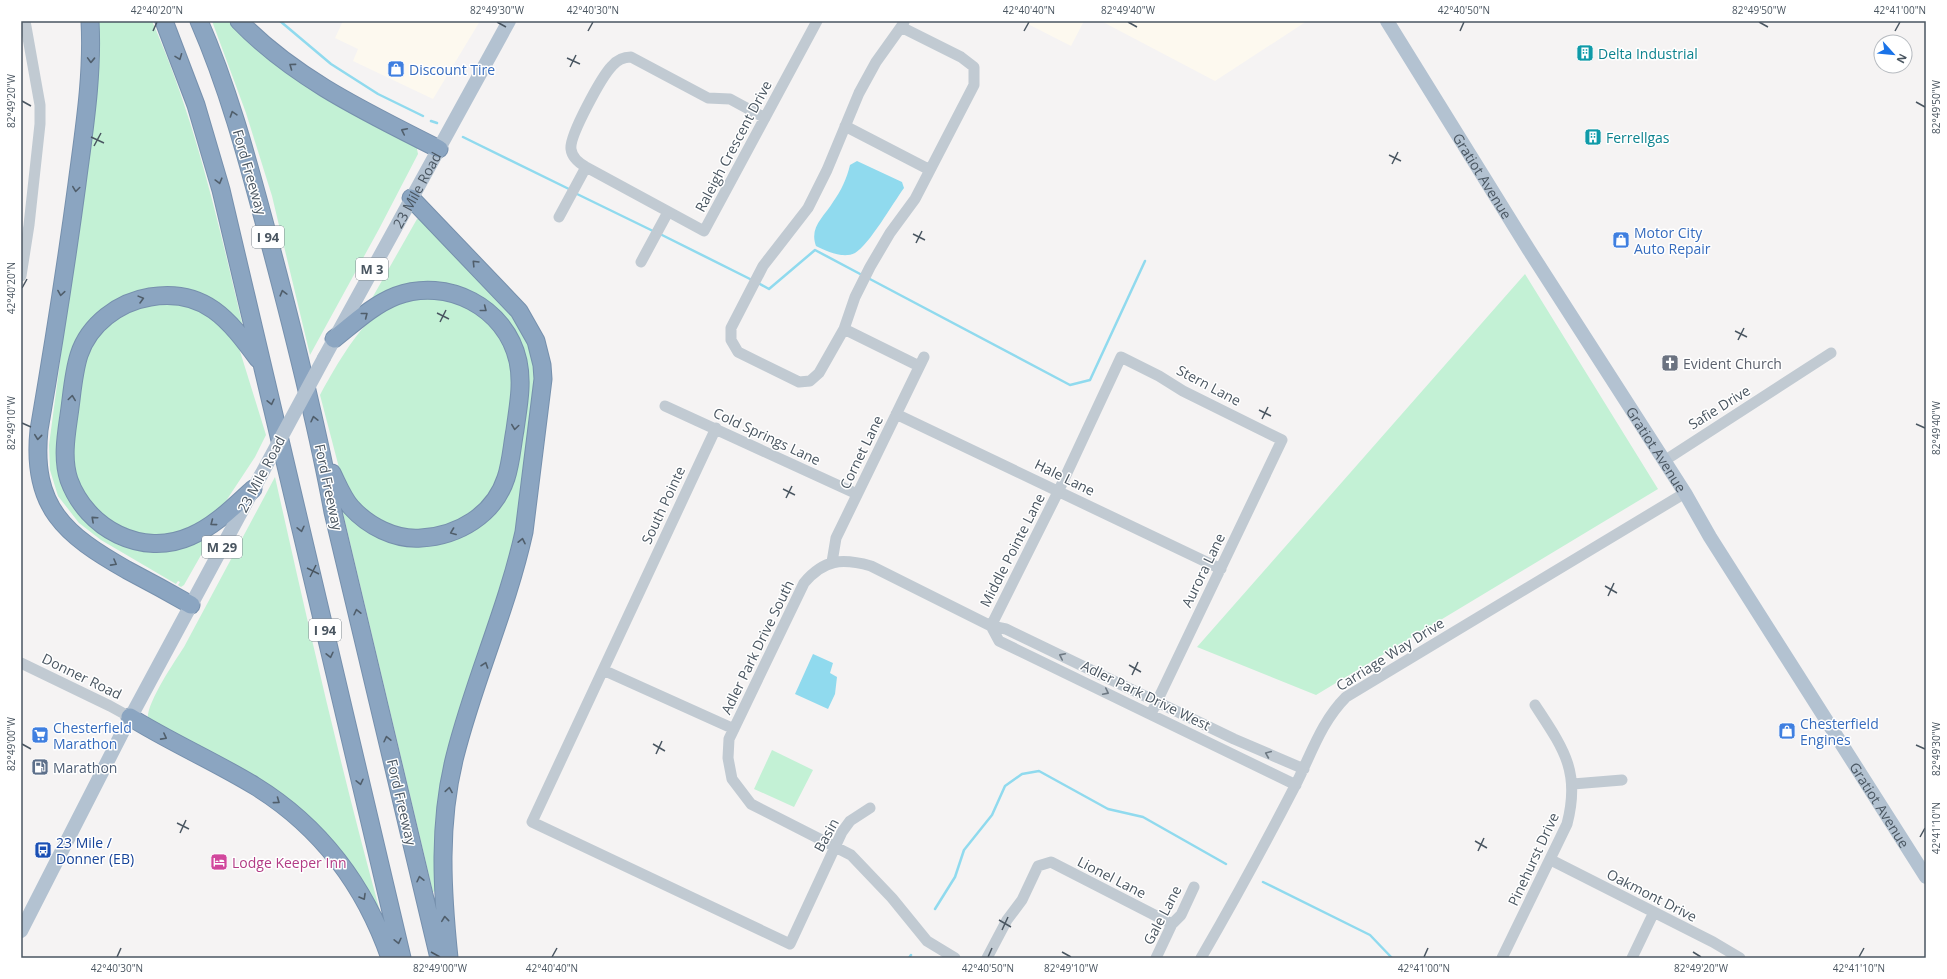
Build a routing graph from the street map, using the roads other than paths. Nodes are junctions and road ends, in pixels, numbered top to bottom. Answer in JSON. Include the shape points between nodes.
{"nodes":[{"id":1,"x":25,"y":21,"type":"edge"},
{"id":2,"x":90,"y":21,"type":"edge"},
{"id":3,"x":164,"y":21,"type":"edge"},
{"id":4,"x":199,"y":21,"type":"edge"},
{"id":5,"x":239,"y":21,"type":"edge"},
{"id":6,"x":509,"y":21,"type":"edge"},
{"id":7,"x":817,"y":21,"type":"edge"},
{"id":8,"x":1387,"y":21,"type":"edge"},
{"id":9,"x":903,"y":24,"type":"edge"},
{"id":10,"x":765,"y":118,"type":"junction"},
{"id":11,"x":845,"y":126,"type":"junction"},
{"id":12,"x":439,"y":149,"type":"junction"},
{"id":13,"x":586,"y":167,"type":"junction"},
{"id":14,"x":930,"y":170,"type":"junction"},
{"id":15,"x":411,"y":198,"type":"junction"},
{"id":16,"x":668,"y":212,"type":"junction"},
{"id":17,"x":558,"y":217,"type":"dead end"},
{"id":18,"x":642,"y":262,"type":"dead end"},
{"id":19,"x":21,"y":276,"type":"edge"},
{"id":20,"x":844,"y":329,"type":"junction"},
{"id":21,"x":334,"y":339,"type":"junction"},
{"id":22,"x":1831,"y":353,"type":"dead end"},
{"id":23,"x":1121,"y":357,"type":"joint"},
{"id":24,"x":262,"y":364,"type":"junction"},
{"id":25,"x":665,"y":406,"type":"dead end"},
{"id":26,"x":896,"y":414,"type":"junction"},
{"id":27,"x":716,"y":428,"type":"junction"},
{"id":28,"x":1282,"y":440,"type":"joint"},
{"id":29,"x":323,"y":457,"type":"junction"},
{"id":30,"x":1664,"y":461,"type":"junction"},
{"id":31,"x":257,"y":482,"type":"junction"},
{"id":32,"x":1059,"y":490,"type":"junction"},
{"id":33,"x":1685,"y":493,"type":"junction"},
{"id":34,"x":857,"y":494,"type":"junction"},
{"id":35,"x":832,"y":562,"type":"junction"},
{"id":36,"x":1221,"y":568,"type":"junction"},
{"id":37,"x":191,"y":606,"type":"junction"},
{"id":38,"x":991,"y":626,"type":"junction"},
{"id":39,"x":21,"y":663,"type":"edge"},
{"id":40,"x":603,"y":670,"type":"junction"},
{"id":41,"x":1156,"y":703,"type":"junction"},
{"id":42,"x":1535,"y":705,"type":"dead end"},
{"id":43,"x":1151,"y":714,"type":"junction"},
{"id":44,"x":130,"y":717,"type":"junction"},
{"id":45,"x":734,"y":729,"type":"junction"},
{"id":46,"x":1304,"y":769,"type":"junction"},
{"id":47,"x":1622,"y":780,"type":"dead end"},
{"id":48,"x":1573,"y":784,"type":"junction"},
{"id":49,"x":1296,"y":785,"type":"junction"},
{"id":50,"x":870,"y":808,"type":"dead end"},
{"id":51,"x":835,"y":846,"type":"junction"},
{"id":52,"x":1551,"y":860,"type":"junction"},
{"id":53,"x":1926,"y":877,"type":"edge"},
{"id":54,"x":1194,"y":887,"type":"dead end"},
{"id":55,"x":1654,"y":912,"type":"junction"},
{"id":56,"x":1172,"y":924,"type":"junction"},
{"id":57,"x":21,"y":931,"type":"edge"},
{"id":58,"x":390,"y":958,"type":"edge"},
{"id":59,"x":402,"y":958,"type":"edge"},
{"id":60,"x":438,"y":958,"type":"edge"},
{"id":61,"x":449,"y":958,"type":"edge"},
{"id":62,"x":955,"y":958,"type":"edge"},
{"id":63,"x":987,"y":958,"type":"edge"},
{"id":64,"x":1156,"y":958,"type":"edge"},
{"id":65,"x":1201,"y":958,"type":"edge"},
{"id":66,"x":1502,"y":958,"type":"edge"},
{"id":67,"x":1632,"y":958,"type":"edge"},
{"id":68,"x":1740,"y":958,"type":"edge"}],
"edges":[{"from":1,"to":19,"type":"street","via":[[40,105],[40,124]]},
{"from":2,"to":37,"type":"highway","one_way":true,"via":[[91,58],[87,110],[66,262],[38,430],[39,478],[54,513],[77,538],[101,555]]},
{"from":3,"to":24,"type":"highway","number":"I 94","one_way":true,"via":[[209,146]]},
{"from":29,"to":4,"type":"highway","name":"Ford Freeway","number":"I 94","one_way":true,"via":[[289,316],[248,165],[221,77]]},
{"from":12,"to":5,"type":"highway","one_way":true,"via":[[378,118],[311,79],[278,56]]},
{"from":6,"to":12,"type":"main road","name":"23 Mile Road","number":"M 3"},
{"from":7,"to":10,"type":"street","name":"Raleigh Crescent Drive"},
{"from":8,"to":30,"type":"main road","name":"Gratiot Avenue"},
{"from":9,"to":11,"type":"street","via":[[876,62]]},
{"from":9,"to":14,"type":"street","via":[[974,67],[974,85]]},
{"from":10,"to":13,"type":"street","name":"Raleigh Crescent Drive","via":[[730,99],[708,98],[631,57],[624,57],[608,69],[573,134],[572,154]]},
{"from":10,"to":16,"type":"street","name":"Raleigh Crescent Drive","via":[[704,231]]},
{"from":11,"to":14,"type":"street"},
{"from":11,"to":20,"type":"street","via":[[808,208],[763,266],[731,328],[731,340],[738,352],[799,382],[810,381],[820,373]]},
{"from":12,"to":15,"type":"main road","name":"23 Mile Road","number":"M 3"},
{"from":13,"to":16,"type":"street","name":"Raleigh Crescent Drive"},
{"from":13,"to":17,"type":"street"},
{"from":14,"to":20,"type":"street","via":[[915,199],[890,233],[870,267],[855,297]]},
{"from":15,"to":21,"type":"main road","name":"23 Mile Road","number":"M 3"},
{"from":61,"to":15,"type":"highway","one_way":true,"via":[[442,876],[446,803],[461,737],[508,596],[519,554],[543,379],[536,341],[519,311]]},
{"from":16,"to":18,"type":"street"},
{"from":20,"to":26,"type":"street","name":"Cornet Lane","via":[[922,361]]},
{"from":21,"to":29,"type":"highway","one_way":true,"via":[[371,311],[395,297],[425,290],[451,293],[474,302],[503,327],[510,338],[518,362],[520,392],[509,468],[501,490],[477,519],[442,536],[405,537],[381,530],[369,523],[359,516],[345,499]]},
{"from":21,"to":31,"type":"main road","name":"23 Mile Road","number":"M 3","bridge":true},
{"from":22,"to":30,"type":"street","name":"Safie Drive"},
{"from":23,"to":28,"type":"street","name":"Stern Lane"},
{"from":23,"to":32,"type":"street","name":"Middle Pointe Lane"},
{"from":31,"to":24,"type":"highway","one_way":true,"via":[[216,521],[191,536],[177,541],[151,544],[125,538],[100,525],[82,505],[67,474],[66,439],[76,368],[85,341],[102,320],[133,301],[167,295],[186,298],[208,306],[228,320]]},
{"from":24,"to":59,"type":"highway","number":"I 94","one_way":true},
{"from":25,"to":27,"type":"street","name":"Cold Springs Lane"},
{"from":26,"to":32,"type":"street","name":"Hale Lane"},
{"from":26,"to":34,"type":"street","name":"Cornet Lane"},
{"from":27,"to":34,"type":"street","name":"Cold Springs Lane"},
{"from":27,"to":40,"type":"street","name":"South Pointe"},
{"from":28,"to":36,"type":"street","name":"Aurora Lane"},
{"from":60,"to":29,"type":"highway","name":"Ford Freeway","number":"I 94","one_way":true,"via":[[333,512]]},
{"from":30,"to":33,"type":"main road","name":"Gratiot Avenue"},
{"from":31,"to":37,"type":"main road","name":"23 Mile Road","number":"M 29"},
{"from":32,"to":36,"type":"street","name":"Hale Lane"},
{"from":32,"to":38,"type":"street","name":"Middle Pointe Lane"},
{"from":33,"to":46,"type":"street","name":"Carriage Way Drive","via":[[1346,697],[1328,718]]},
{"from":33,"to":53,"type":"main road","name":"Gratiot Avenue","via":[[1710,537]]},
{"from":34,"to":35,"type":"street","name":"Cornet Lane","via":[[836,538]]},
{"from":35,"to":38,"type":"street","name":"Adler Park Drive West","via":[[855,562],[871,566]]},
{"from":35,"to":45,"type":"street","name":"Adler Park Drive South","via":[[811,575],[804,583]]},
{"from":36,"to":41,"type":"street","name":"Aurora Lane"},
{"from":37,"to":44,"type":"main road","name":"23 Mile Road","number":"M 29"},
{"from":41,"to":38,"type":"street","name":"Adler Park Drive West","one_way":true,"via":[[1006,629]]},
{"from":38,"to":43,"type":"street","name":"Adler Park Drive West","one_way":true,"via":[[999,641]]},
{"from":39,"to":44,"type":"street","name":"Donner Road"},
{"from":40,"to":45,"type":"street"},
{"from":40,"to":51,"type":"street","name":"Basin","via":[[532,822],[790,944]]},
{"from":41,"to":43,"type":"street","name":"Aurora Lane"},
{"from":46,"to":41,"type":"street","name":"Adler Park Drive West","one_way":true},
{"from":42,"to":48,"type":"street","name":"Pinehurst Drive","via":[[1562,750]]},
{"from":43,"to":49,"type":"street","name":"Adler Park Drive West"},
{"from":44,"to":57,"type":"main road","name":"23 Mile Road","number":"M 29"},
{"from":44,"to":58,"type":"highway","one_way":true,"via":[[254,785],[305,823],[333,853],[356,884],[377,924]]},
{"from":45,"to":51,"type":"street","name":"Adler Park Drive South","via":[[729,738],[728,758],[732,779],[751,804]]},
{"from":46,"to":49,"type":"street","name":"Carriage Way Drive"},
{"from":47,"to":48,"type":"street"},
{"from":48,"to":52,"type":"street","name":"Pinehurst Drive","via":[[1567,824]]},
{"from":49,"to":65,"type":"street","name":"Carriage Way Drive"},
{"from":50,"to":51,"type":"street","name":"Basin","via":[[850,821]]},
{"from":51,"to":62,"type":"street","name":"Adler Park Drive South","via":[[851,854],[927,941]]},
{"from":52,"to":55,"type":"street","name":"Oakmont Drive"},
{"from":52,"to":66,"type":"street","name":"Pinehurst Drive"},
{"from":54,"to":56,"type":"street","name":"Gale Lane","via":[[1180,915]]},
{"from":55,"to":67,"type":"street"},
{"from":55,"to":68,"type":"street","name":"Oakmont Drive"},
{"from":56,"to":63,"type":"street","name":"Lionel Lane","via":[[1051,862],[1038,866],[1022,900],[1007,920]]},
{"from":56,"to":64,"type":"street","name":"Gale Lane"}]}
